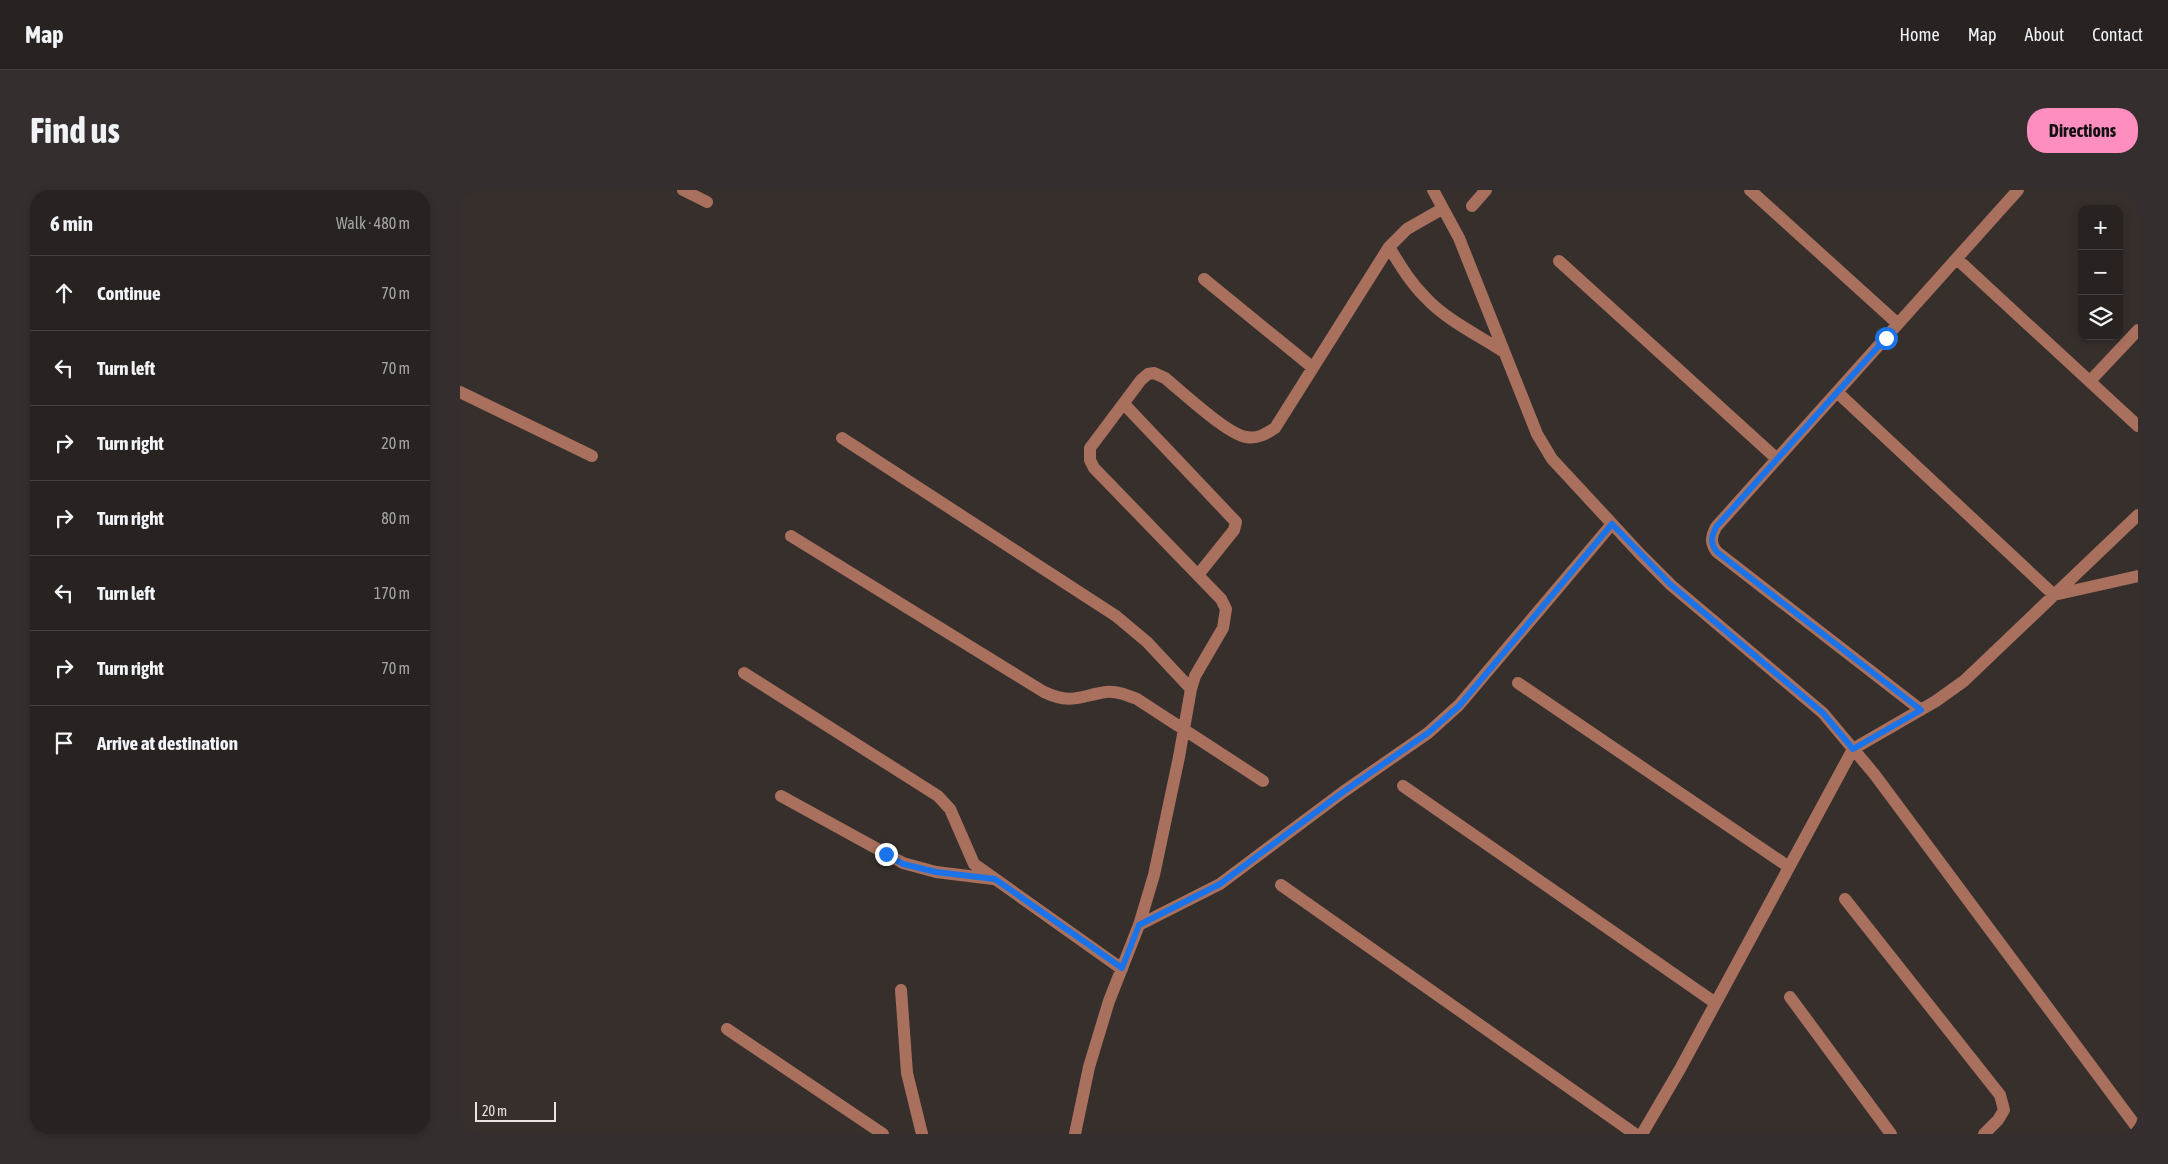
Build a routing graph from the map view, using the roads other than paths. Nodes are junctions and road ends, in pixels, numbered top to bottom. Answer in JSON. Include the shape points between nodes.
{"nodes":[{"id":1,"x":683,"y":190,"type":"edge"},
{"id":2,"x":1433,"y":190,"type":"edge"},
{"id":3,"x":1486,"y":190,"type":"edge"},
{"id":4,"x":1750,"y":190,"type":"edge"},
{"id":5,"x":2018,"y":190,"type":"edge"},
{"id":6,"x":708,"y":202,"type":"dead end"},
{"id":7,"x":1472,"y":206,"type":"dead end"},
{"id":8,"x":1442,"y":209,"type":"junction"},
{"id":9,"x":1389,"y":247,"type":"junction"},
{"id":10,"x":1957,"y":259,"type":"junction"},
{"id":11,"x":1559,"y":261,"type":"dead end"},
{"id":12,"x":1204,"y":279,"type":"dead end"},
{"id":13,"x":1898,"y":324,"type":"junction"},
{"id":14,"x":2138,"y":330,"type":"edge"},
{"id":15,"x":1504,"y":352,"type":"junction"},
{"id":16,"x":1312,"y":367,"type":"junction"},
{"id":17,"x":2090,"y":382,"type":"junction"},
{"id":18,"x":460,"y":392,"type":"edge"},
{"id":19,"x":1837,"y":392,"type":"junction"},
{"id":20,"x":1124,"y":404,"type":"junction"},
{"id":21,"x":2138,"y":426,"type":"edge"},
{"id":22,"x":842,"y":438,"type":"dead end"},
{"id":23,"x":592,"y":456,"type":"dead end"},
{"id":24,"x":1777,"y":459,"type":"junction"},
{"id":25,"x":2138,"y":515,"type":"edge"},
{"id":26,"x":1612,"y":524,"type":"junction"},
{"id":27,"x":791,"y":536,"type":"dead end"},
{"id":28,"x":1198,"y":575,"type":"junction"},
{"id":29,"x":2138,"y":576,"type":"edge"},
{"id":30,"x":2054,"y":595,"type":"junction"},
{"id":31,"x":744,"y":673,"type":"dead end"},
{"id":32,"x":1518,"y":683,"type":"dead end"},
{"id":33,"x":1191,"y":689,"type":"junction"},
{"id":34,"x":1921,"y":710,"type":"junction"},
{"id":35,"x":1184,"y":728,"type":"junction"},
{"id":36,"x":1853,"y":749,"type":"junction"},
{"id":37,"x":1264,"y":781,"type":"dead end"},
{"id":38,"x":1403,"y":786,"type":"dead end"},
{"id":39,"x":781,"y":796,"type":"dead end"},
{"id":40,"x":1789,"y":867,"type":"junction"},
{"id":41,"x":995,"y":879,"type":"junction"},
{"id":42,"x":1281,"y":885,"type":"dead end"},
{"id":43,"x":1845,"y":899,"type":"dead end"},
{"id":44,"x":1139,"y":925,"type":"junction"},
{"id":45,"x":1122,"y":968,"type":"junction"},
{"id":46,"x":901,"y":990,"type":"dead end"},
{"id":47,"x":1790,"y":997,"type":"dead end"},
{"id":48,"x":1714,"y":1002,"type":"junction"},
{"id":49,"x":727,"y":1028,"type":"dead end"},
{"id":50,"x":2138,"y":1129,"type":"edge"},
{"id":51,"x":883,"y":1134,"type":"edge"},
{"id":52,"x":922,"y":1134,"type":"edge"},
{"id":53,"x":1076,"y":1134,"type":"edge"},
{"id":54,"x":1635,"y":1134,"type":"edge"},
{"id":55,"x":1642,"y":1134,"type":"edge"},
{"id":56,"x":1891,"y":1134,"type":"edge"},
{"id":57,"x":1984,"y":1134,"type":"edge"}],
"edges":[{"from":1,"to":6,"type":"street"},
{"from":2,"to":8,"type":"street"},
{"from":3,"to":7,"type":"street"},
{"from":4,"to":13,"type":"street"},
{"from":5,"to":10,"type":"street"},
{"from":8,"to":9,"type":"street","via":[[1407,229]]},
{"from":8,"to":15,"type":"street","via":[[1459,238]]},
{"from":9,"to":15,"type":"street","via":[[1426,299]]},
{"from":9,"to":16,"type":"street"},
{"from":10,"to":13,"type":"street"},
{"from":10,"to":17,"type":"street"},
{"from":11,"to":24,"type":"street"},
{"from":12,"to":16,"type":"street"},
{"from":13,"to":19,"type":"street"},
{"from":14,"to":17,"type":"street"},
{"from":15,"to":26,"type":"street","via":[[1537,434],[1552,459]]},
{"from":16,"to":20,"type":"street","via":[[1275,428],[1256,438],[1235,434],[1165,378],[1154,373],[1141,380]]},
{"from":17,"to":21,"type":"street"},
{"from":18,"to":23,"type":"street"},
{"from":19,"to":24,"type":"street"},
{"from":19,"to":30,"type":"street"},
{"from":20,"to":28,"type":"street","via":[[1090,448],[1090,460],[1094,468]]},
{"from":20,"to":28,"type":"street","via":[[1236,522],[1234,530]]},
{"from":22,"to":33,"type":"street","via":[[1116,616],[1147,642]]},
{"from":24,"to":34,"type":"street","via":[[1716,527],[1712,546]]},
{"from":25,"to":30,"type":"street"},
{"from":26,"to":36,"type":"street","via":[[1671,585],[1823,713]]},
{"from":26,"to":44,"type":"street","via":[[1459,706],[1428,733],[1220,884]]},
{"from":27,"to":35,"type":"street","via":[[1056,698],[1069,700],[1107,692],[1120,693],[1137,699]]},
{"from":28,"to":33,"type":"street","via":[[1221,600],[1226,617]]},
{"from":29,"to":30,"type":"street"},
{"from":30,"to":34,"type":"street","via":[[1964,681]]},
{"from":31,"to":41,"type":"street","via":[[938,796],[950,809],[974,864]]},
{"from":32,"to":40,"type":"street"},
{"from":33,"to":35,"type":"street"},
{"from":34,"to":36,"type":"street"},
{"from":35,"to":37,"type":"street"},
{"from":35,"to":44,"type":"street","via":[[1154,876]]},
{"from":36,"to":40,"type":"street"},
{"from":36,"to":50,"type":"street"},
{"from":38,"to":48,"type":"street"},
{"from":39,"to":41,"type":"street","via":[[903,864],[936,872]]},
{"from":40,"to":48,"type":"street"},
{"from":41,"to":45,"type":"street"},
{"from":42,"to":54,"type":"street"},
{"from":43,"to":57,"type":"street","via":[[2000,1095],[2004,1110]]},
{"from":44,"to":45,"type":"street"},
{"from":45,"to":53,"type":"street","via":[[1089,1067]]},
{"from":46,"to":52,"type":"street","via":[[906,1072]]},
{"from":47,"to":56,"type":"street"},
{"from":48,"to":55,"type":"street"},
{"from":49,"to":51,"type":"street"}]}
